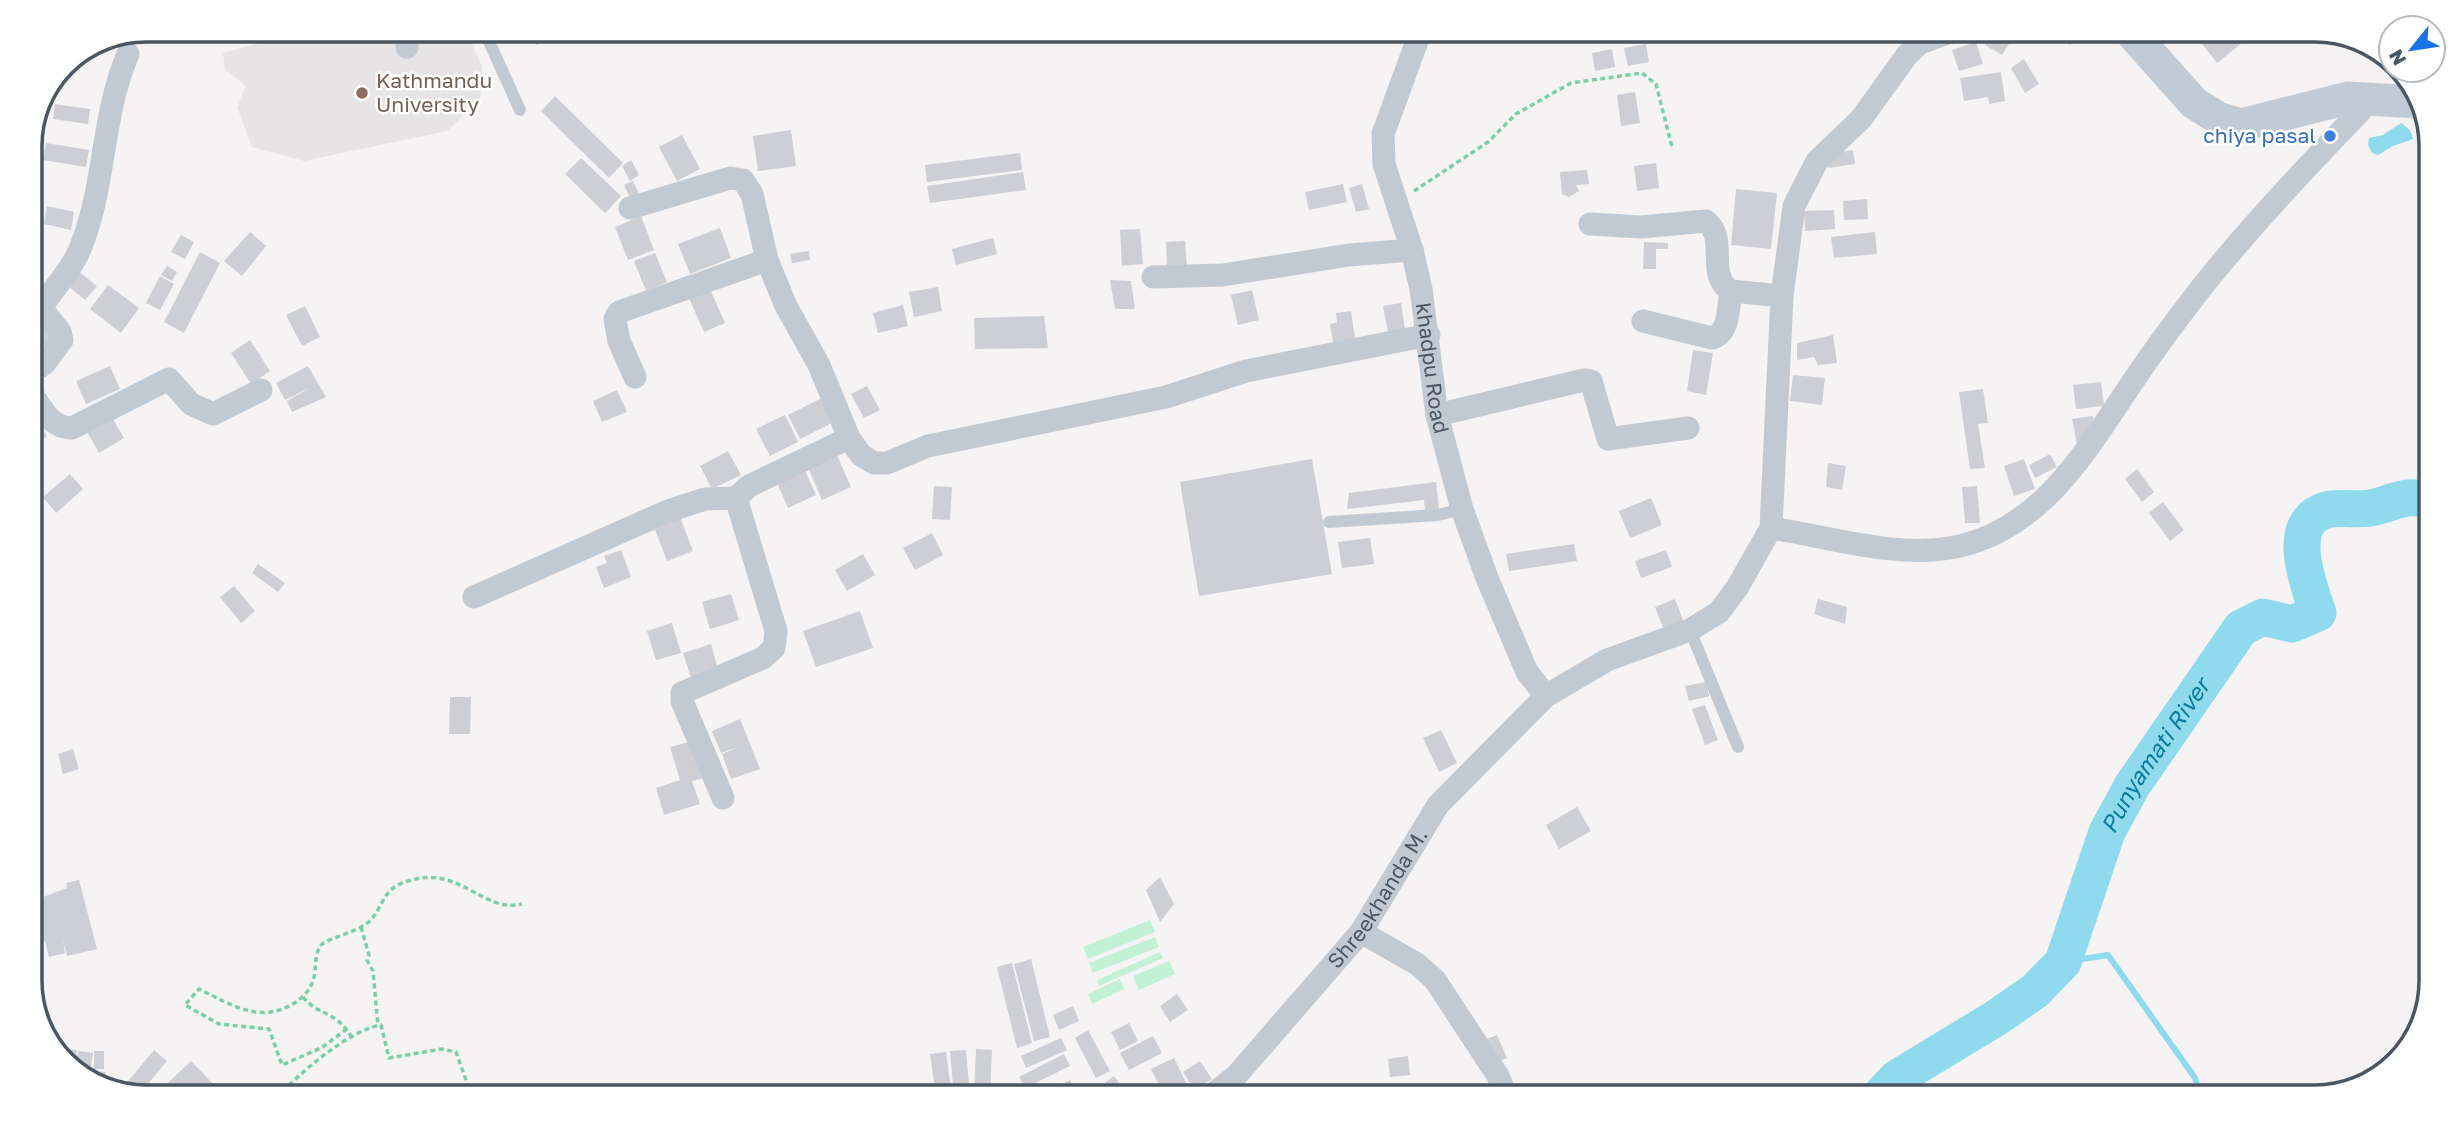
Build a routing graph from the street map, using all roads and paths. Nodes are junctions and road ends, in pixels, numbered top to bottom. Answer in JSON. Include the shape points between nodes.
{"nodes":[{"id":1,"x":489,"y":42,"type":"edge"},
{"id":2,"x":1417,"y":42,"type":"edge"},
{"id":3,"x":1923,"y":42,"type":"edge"},
{"id":4,"x":2140,"y":42,"type":"edge"},
{"id":5,"x":128,"y":54,"type":"dead end"},
{"id":6,"x":2373,"y":97,"type":"junction"},
{"id":7,"x":2408,"y":101,"type":"edge"},
{"id":8,"x":520,"y":110,"type":"dead end"},
{"id":9,"x":1672,"y":147,"type":"dead end"},
{"id":10,"x":1394,"y":203,"type":"junction"},
{"id":11,"x":630,"y":208,"type":"dead end"},
{"id":12,"x":1590,"y":224,"type":"dead end"},
{"id":13,"x":1412,"y":250,"type":"junction"},
{"id":14,"x":767,"y":260,"type":"junction"},
{"id":15,"x":1153,"y":277,"type":"dead end"},
{"id":16,"x":1731,"y":291,"type":"junction"},
{"id":17,"x":42,"y":293,"type":"edge"},
{"id":18,"x":1782,"y":296,"type":"junction"},
{"id":19,"x":42,"y":308,"type":"edge"},
{"id":20,"x":1643,"y":321,"type":"dead end"},
{"id":21,"x":1429,"y":335,"type":"junction"},
{"id":22,"x":42,"y":365,"type":"edge"},
{"id":23,"x":635,"y":377,"type":"dead end"},
{"id":24,"x":261,"y":390,"type":"dead end"},
{"id":25,"x":42,"y":408,"type":"edge"},
{"id":26,"x":1437,"y":415,"type":"junction"},
{"id":27,"x":1688,"y":428,"type":"dead end"},
{"id":28,"x":849,"y":438,"type":"junction"},
{"id":29,"x":736,"y":498,"type":"junction"},
{"id":30,"x":1462,"y":509,"type":"junction"},
{"id":31,"x":1329,"y":522,"type":"dead end"},
{"id":32,"x":1771,"y":528,"type":"junction"},
{"id":33,"x":474,"y":597,"type":"dead end"},
{"id":34,"x":1690,"y":630,"type":"junction"},
{"id":35,"x":1546,"y":696,"type":"junction"},
{"id":36,"x":1738,"y":747,"type":"dead end"},
{"id":37,"x":723,"y":798,"type":"dead end"},
{"id":38,"x":522,"y":904,"type":"dead end"},
{"id":39,"x":361,"y":927,"type":"junction"},
{"id":40,"x":1361,"y":932,"type":"junction"},
{"id":41,"x":303,"y":997,"type":"junction"},
{"id":42,"x":378,"y":1025,"type":"junction"},
{"id":43,"x":347,"y":1029,"type":"junction"},
{"id":44,"x":351,"y":1036,"type":"junction"},
{"id":45,"x":290,"y":1085,"type":"edge"},
{"id":46,"x":468,"y":1085,"type":"edge"},
{"id":47,"x":1224,"y":1085,"type":"edge"},
{"id":48,"x":1502,"y":1085,"type":"edge"}],
"edges":[{"from":1,"to":8,"type":"lane"},
{"from":2,"to":10,"type":"street","name":"khadpu Road","via":[[1383,134],[1384,164]]},
{"from":3,"to":18,"type":"street","via":[[1907,55],[1861,119],[1818,161],[1794,206]]},
{"from":4,"to":6,"type":"street","via":[[2194,103],[2241,125],[2348,98]]},
{"from":5,"to":17,"type":"street","via":[[114,86],[99,184],[79,251]]},
{"from":6,"to":7,"type":"street"},
{"from":6,"to":32,"type":"street","via":[[2251,226],[2168,329],[2069,475],[2034,508],[1995,533],[1961,546],[1929,550],[1887,548]]},
{"from":9,"to":10,"type":"path","via":[[1656,84],[1642,73],[1571,83],[1516,114],[1488,142]]},
{"from":10,"to":13,"type":"street","name":"khadpu Road"},
{"from":11,"to":14,"type":"street","via":[[730,178],[743,180],[752,194]]},
{"from":12,"to":16,"type":"street","via":[[1641,227],[1706,221],[1716,233],[1718,278]]},
{"from":13,"to":15,"type":"street","via":[[1223,275]]},
{"from":13,"to":21,"type":"street","name":"khadpu Road"},
{"from":14,"to":23,"type":"street","via":[[619,312],[615,319],[619,341]]},
{"from":14,"to":28,"type":"street"},
{"from":16,"to":18,"type":"street"},
{"from":16,"to":20,"type":"street","via":[[1719,336]]},
{"from":18,"to":32,"type":"street"},
{"from":19,"to":22,"type":"street","via":[[62,340]]},
{"from":21,"to":26,"type":"street","name":"khadpu Road"},
{"from":21,"to":28,"type":"street","via":[[1246,371],[1166,397],[928,446],[887,463],[874,463],[861,455]]},
{"from":24,"to":25,"type":"street","via":[[213,414],[191,404],[169,379],[72,428],[60,428]]},
{"from":26,"to":27,"type":"street","via":[[1584,380],[1591,381],[1595,389],[1608,439]]},
{"from":26,"to":30,"type":"street","name":"khadpu Road"},
{"from":28,"to":29,"type":"street","via":[[749,486]]},
{"from":29,"to":33,"type":"street","via":[[705,499],[667,511]]},
{"from":29,"to":37,"type":"street","via":[[776,631],[774,648],[763,658],[682,693]]},
{"from":30,"to":31,"type":"lane"},
{"from":30,"to":35,"type":"street","name":"khadpu Road","via":[[1527,672]]},
{"from":32,"to":34,"type":"street","name":"Shreekhanda M.","via":[[1719,612]]},
{"from":34,"to":35,"type":"street","name":"Shreekhanda M.","via":[[1608,660]]},
{"from":34,"to":36,"type":"lane"},
{"from":35,"to":40,"type":"street","name":"Shreekhanda M.","via":[[1438,805]]},
{"from":38,"to":39,"type":"path","via":[[508,907],[443,876],[430,877],[389,890]]},
{"from":39,"to":41,"type":"path","via":[[322,944],[313,982]]},
{"from":39,"to":42,"type":"path","via":[[373,971]]},
{"from":40,"to":47,"type":"street","name":"Shreekhanda M."},
{"from":40,"to":48,"type":"street","via":[[1417,964],[1435,980]]},
{"from":41,"to":43,"type":"path","via":[[312,1008],[329,1012]]},
{"from":41,"to":43,"type":"path","via":[[282,1011],[260,1014],[243,1011],[199,989],[185,1005],[219,1024],[269,1029],[282,1065],[321,1048]]},
{"from":42,"to":44,"type":"path"},
{"from":42,"to":46,"type":"path","via":[[385,1032],[389,1058],[442,1049],[456,1052]]},
{"from":43,"to":44,"type":"path"},
{"from":44,"to":45,"type":"path"}]}
